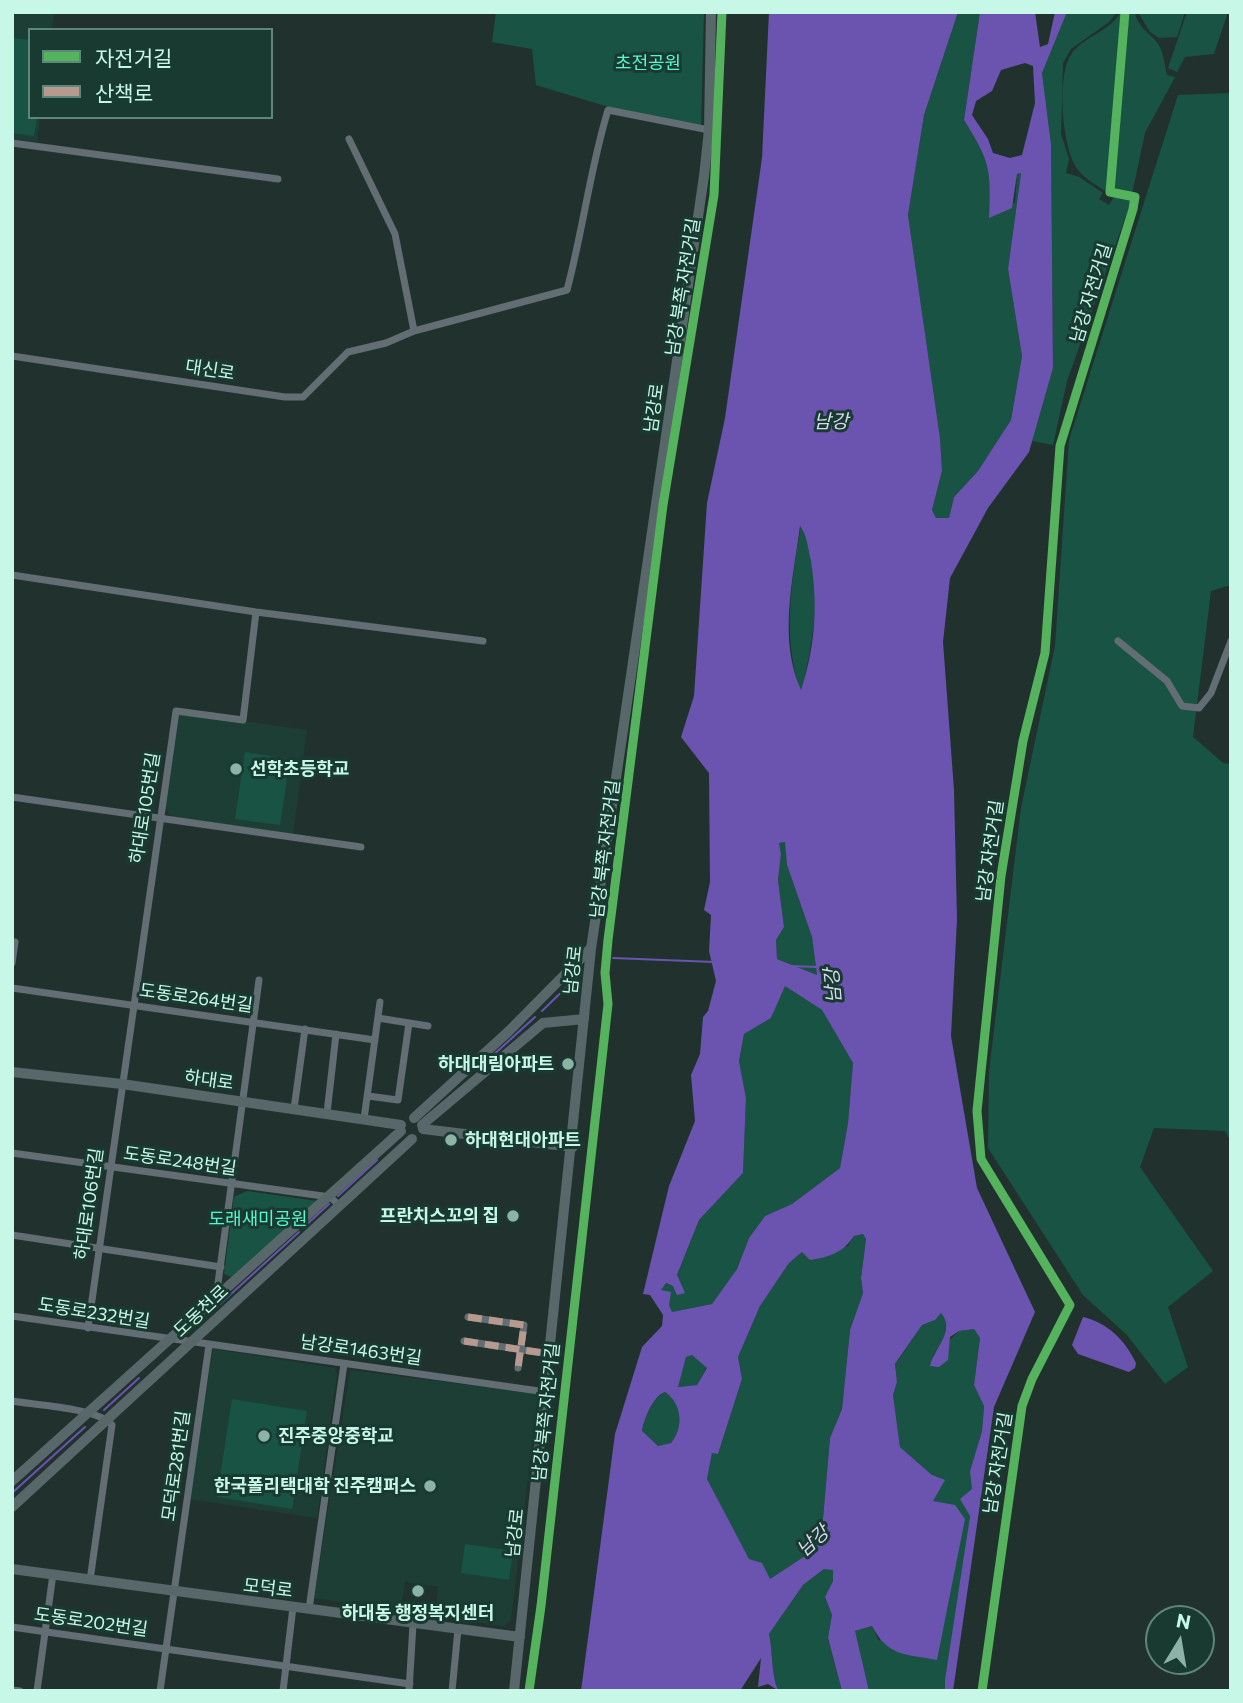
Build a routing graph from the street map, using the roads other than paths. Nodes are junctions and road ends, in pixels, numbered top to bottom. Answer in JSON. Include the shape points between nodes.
{"nodes":[{"id":1,"x":711,"y":12,"type":"edge"},
{"id":2,"x":709,"y":130,"type":"junction"},
{"id":3,"x":349,"y":139,"type":"dead end"},
{"id":4,"x":12,"y":143,"type":"edge"},
{"id":5,"x":278,"y":178,"type":"dead end"},
{"id":6,"x":414,"y":331,"type":"junction"},
{"id":7,"x":12,"y":356,"type":"edge"},
{"id":8,"x":12,"y":575,"type":"edge"},
{"id":9,"x":256,"y":612,"type":"junction"},
{"id":10,"x":483,"y":641,"type":"dead end"},
{"id":11,"x":1118,"y":641,"type":"dead end"},
{"id":12,"x":1231,"y":641,"type":"edge"},
{"id":13,"x":12,"y":797,"type":"edge"},
{"id":14,"x":159,"y":820,"type":"junction"},
{"id":15,"x":361,"y":846,"type":"dead end"},
{"id":16,"x":15,"y":942,"type":"dead end"},
{"id":17,"x":591,"y":949,"type":"junction"},
{"id":18,"x":12,"y":963,"type":"edge"},
{"id":19,"x":259,"y":980,"type":"dead end"},
{"id":20,"x":12,"y":988,"type":"edge"},
{"id":21,"x":380,"y":1002,"type":"dead end"},
{"id":22,"x":132,"y":1005,"type":"junction"},
{"id":23,"x":526,"y":1014,"type":"junction"},
{"id":24,"x":378,"y":1018,"type":"junction"},
{"id":25,"x":584,"y":1019,"type":"junction"},
{"id":26,"x":251,"y":1021,"type":"junction"},
{"id":27,"x":409,"y":1023,"type":"junction"},
{"id":28,"x":428,"y":1026,"type":"dead end"},
{"id":29,"x":536,"y":1028,"type":"junction"},
{"id":30,"x":305,"y":1029,"type":"junction"},
{"id":31,"x":336,"y":1034,"type":"junction"},
{"id":32,"x":375,"y":1040,"type":"junction"},
{"id":33,"x":12,"y":1072,"type":"edge"},
{"id":34,"x":122,"y":1084,"type":"junction"},
{"id":35,"x":368,"y":1096,"type":"junction"},
{"id":36,"x":242,"y":1101,"type":"junction"},
{"id":37,"x":294,"y":1108,"type":"junction"},
{"id":38,"x":327,"y":1113,"type":"junction"},
{"id":39,"x":365,"y":1119,"type":"junction"},
{"id":40,"x":420,"y":1124,"type":"junction"},
{"id":41,"x":401,"y":1128,"type":"junction"},
{"id":42,"x":412,"y":1139,"type":"junction"},
{"id":43,"x":573,"y":1147,"type":"junction"},
{"id":44,"x":12,"y":1153,"type":"edge"},
{"id":45,"x":110,"y":1167,"type":"junction"},
{"id":46,"x":231,"y":1184,"type":"junction"},
{"id":47,"x":330,"y":1197,"type":"junction"},
{"id":48,"x":340,"y":1206,"type":"junction"},
{"id":49,"x":293,"y":1230,"type":"junction"},
{"id":50,"x":12,"y":1236,"type":"edge"},
{"id":51,"x":303,"y":1239,"type":"junction"},
{"id":52,"x":100,"y":1248,"type":"junction"},
{"id":53,"x":221,"y":1267,"type":"junction"},
{"id":54,"x":216,"y":1299,"type":"junction"},
{"id":55,"x":12,"y":1316,"type":"edge"},
{"id":56,"x":468,"y":1317,"type":"dead end"},
{"id":57,"x":196,"y":1318,"type":"junction"},
{"id":58,"x":208,"y":1327,"type":"junction"},
{"id":59,"x":88,"y":1328,"type":"junction"},
{"id":60,"x":171,"y":1341,"type":"junction"},
{"id":61,"x":464,"y":1341,"type":"dead end"},
{"id":62,"x":190,"y":1343,"type":"junction"},
{"id":63,"x":209,"y":1345,"type":"junction"},
{"id":64,"x":520,"y":1350,"type":"junction"},
{"id":65,"x":550,"y":1354,"type":"junction"},
{"id":66,"x":344,"y":1364,"type":"junction"},
{"id":67,"x":518,"y":1368,"type":"dead end"},
{"id":68,"x":546,"y":1392,"type":"junction"},
{"id":69,"x":12,"y":1401,"type":"edge"},
{"id":70,"x":89,"y":1413,"type":"junction"},
{"id":71,"x":107,"y":1419,"type":"junction"},
{"id":72,"x":12,"y":1481,"type":"edge"},
{"id":73,"x":12,"y":1507,"type":"edge"},
{"id":74,"x":12,"y":1569,"type":"edge"},
{"id":75,"x":52,"y":1574,"type":"junction"},
{"id":76,"x":90,"y":1580,"type":"junction"},
{"id":77,"x":175,"y":1591,"type":"junction"},
{"id":78,"x":293,"y":1607,"type":"junction"},
{"id":79,"x":309,"y":1609,"type":"junction"},
{"id":80,"x":413,"y":1624,"type":"junction"},
{"id":81,"x":12,"y":1627,"type":"edge"},
{"id":82,"x":458,"y":1629,"type":"junction"},
{"id":83,"x":45,"y":1632,"type":"junction"},
{"id":84,"x":520,"y":1637,"type":"junction"},
{"id":85,"x":166,"y":1648,"type":"junction"},
{"id":86,"x":287,"y":1666,"type":"junction"},
{"id":87,"x":409,"y":1687,"type":"edge"},
{"id":88,"x":12,"y":1690,"type":"edge"},
{"id":89,"x":20,"y":1691,"type":"edge"},
{"id":90,"x":37,"y":1691,"type":"edge"},
{"id":91,"x":160,"y":1691,"type":"edge"},
{"id":92,"x":284,"y":1691,"type":"edge"},
{"id":93,"x":452,"y":1691,"type":"edge"},
{"id":94,"x":514,"y":1691,"type":"edge"}],
"edges":[{"from":1,"to":2,"type":"street","name":"남강로"},
{"from":2,"to":6,"type":"street","via":[[608,110],[567,290]]},
{"from":2,"to":17,"type":"street","name":"남강로"},
{"from":3,"to":6,"type":"street","via":[[395,234]]},
{"from":4,"to":5,"type":"street"},
{"from":6,"to":7,"type":"street","name":"대신로","via":[[348,352],[303,397]]},
{"from":8,"to":9,"type":"street"},
{"from":9,"to":10,"type":"street"},
{"from":9,"to":14,"type":"street","name":"하대로105번길","via":[[243,720],[176,711]]},
{"from":11,"to":12,"type":"street","via":[[1167,681],[1182,706],[1199,708],[1211,693]]},
{"from":13,"to":14,"type":"street"},
{"from":14,"to":15,"type":"street"},
{"from":14,"to":22,"type":"street","name":"하대로105번길"},
{"from":16,"to":18,"type":"street"},
{"from":17,"to":23,"type":"street"},
{"from":17,"to":25,"type":"street","name":"남강로"},
{"from":19,"to":26,"type":"street"},
{"from":20,"to":22,"type":"street","name":"도동로264번길"},
{"from":21,"to":24,"type":"street"},
{"from":22,"to":26,"type":"street","name":"도동로264번길"},
{"from":22,"to":34,"type":"street","name":"하대로105번길"},
{"from":23,"to":29,"type":"street","via":[[540,1016]]},
{"from":23,"to":40,"type":"street"},
{"from":24,"to":27,"type":"street"},
{"from":24,"to":32,"type":"street"},
{"from":25,"to":29,"type":"street","via":[[547,1021]]},
{"from":25,"to":43,"type":"street","name":"남강로"},
{"from":26,"to":30,"type":"street","name":"도동로264번길"},
{"from":26,"to":36,"type":"street"},
{"from":27,"to":28,"type":"street"},
{"from":27,"to":35,"type":"street","via":[[398,1100]]},
{"from":29,"to":40,"type":"street"},
{"from":30,"to":31,"type":"street","name":"도동로264번길"},
{"from":30,"to":37,"type":"street"},
{"from":31,"to":32,"type":"street","name":"도동로264번길"},
{"from":31,"to":38,"type":"street"},
{"from":32,"to":35,"type":"street"},
{"from":33,"to":34,"type":"street","name":"하대로"},
{"from":34,"to":36,"type":"street","name":"하대로"},
{"from":34,"to":45,"type":"street","name":"하대로106번길"},
{"from":35,"to":39,"type":"street"},
{"from":36,"to":37,"type":"street","name":"하대로"},
{"from":36,"to":46,"type":"street"},
{"from":37,"to":38,"type":"street","name":"하대로"},
{"from":38,"to":39,"type":"street","name":"하대로"},
{"from":39,"to":41,"type":"street","name":"하대로"},
{"from":40,"to":41,"type":"street","via":[[407,1118]]},
{"from":40,"to":42,"type":"street","via":[[421,1135]]},
{"from":40,"to":43,"type":"street"},
{"from":41,"to":42,"type":"street","via":[[405,1137]]},
{"from":41,"to":47,"type":"street","name":"도동천로"},
{"from":42,"to":48,"type":"street","name":"도동천로"},
{"from":43,"to":65,"type":"street","name":"남강로"},
{"from":44,"to":45,"type":"street","name":"도동로248번길"},
{"from":45,"to":46,"type":"street","name":"도동로248번길"},
{"from":45,"to":52,"type":"street","name":"하대로106번길"},
{"from":46,"to":47,"type":"street","name":"도동로248번길"},
{"from":46,"to":53,"type":"street"},
{"from":47,"to":48,"type":"street"},
{"from":47,"to":49,"type":"street","name":"도동천로"},
{"from":48,"to":51,"type":"street","name":"도동천로"},
{"from":49,"to":51,"type":"street","via":[[303,1230]]},
{"from":49,"to":54,"type":"street","name":"도동천로"},
{"from":50,"to":52,"type":"street"},
{"from":51,"to":58,"type":"street","name":"도동천로"},
{"from":52,"to":53,"type":"street"},
{"from":52,"to":59,"type":"street","name":"하대로106번길"},
{"from":53,"to":54,"type":"street"},
{"from":54,"to":57,"type":"street","name":"도동천로"},
{"from":55,"to":59,"type":"street","name":"도동로232번길"},
{"from":56,"to":64,"type":"street","via":[[524,1325]]},
{"from":57,"to":58,"type":"street","via":[[197,1325]]},
{"from":57,"to":60,"type":"street","name":"도동천로"},
{"from":58,"to":62,"type":"street","name":"도동천로"},
{"from":59,"to":60,"type":"street","name":"도동로232번길"},
{"from":60,"to":62,"type":"street","name":"남강로1463번길"},
{"from":60,"to":70,"type":"street","name":"도동천로"},
{"from":61,"to":64,"type":"street"},
{"from":62,"to":63,"type":"street","name":"남강로1463번길"},
{"from":62,"to":71,"type":"street","name":"도동천로"},
{"from":63,"to":66,"type":"street","name":"남강로1463번길"},
{"from":63,"to":77,"type":"street","name":"모덕로281번길"},
{"from":64,"to":65,"type":"street"},
{"from":64,"to":67,"type":"street"},
{"from":65,"to":68,"type":"street","name":"남강로"},
{"from":66,"to":68,"type":"street","name":"남강로1463번길"},
{"from":66,"to":79,"type":"street"},
{"from":68,"to":84,"type":"street","name":"남강로"},
{"from":69,"to":70,"type":"street"},
{"from":70,"to":71,"type":"street"},
{"from":70,"to":72,"type":"street","name":"도동천로"},
{"from":71,"to":73,"type":"street","name":"도동천로"},
{"from":71,"to":76,"type":"street","via":[[113,1425]]},
{"from":74,"to":75,"type":"street","name":"모덕로"},
{"from":75,"to":76,"type":"street","name":"모덕로"},
{"from":75,"to":83,"type":"street"},
{"from":76,"to":77,"type":"street","name":"모덕로"},
{"from":77,"to":78,"type":"street","name":"모덕로"},
{"from":77,"to":85,"type":"street","name":"모덕로281번길"},
{"from":78,"to":79,"type":"street","name":"모덕로"},
{"from":78,"to":86,"type":"street"},
{"from":79,"to":80,"type":"street","name":"모덕로"},
{"from":80,"to":82,"type":"street","name":"모덕로"},
{"from":80,"to":87,"type":"street"},
{"from":81,"to":83,"type":"street","name":"도동로202번길"},
{"from":82,"to":84,"type":"street","name":"모덕로"},
{"from":82,"to":93,"type":"street"},
{"from":83,"to":85,"type":"street","name":"도동로202번길"},
{"from":83,"to":90,"type":"street"},
{"from":84,"to":94,"type":"street","name":"남강로"},
{"from":85,"to":86,"type":"street","name":"도동로202번길"},
{"from":85,"to":91,"type":"street","name":"모덕로281번길"},
{"from":86,"to":87,"type":"street","name":"도동로202번길"},
{"from":86,"to":92,"type":"street"},
{"from":88,"to":89,"type":"street"}]}
